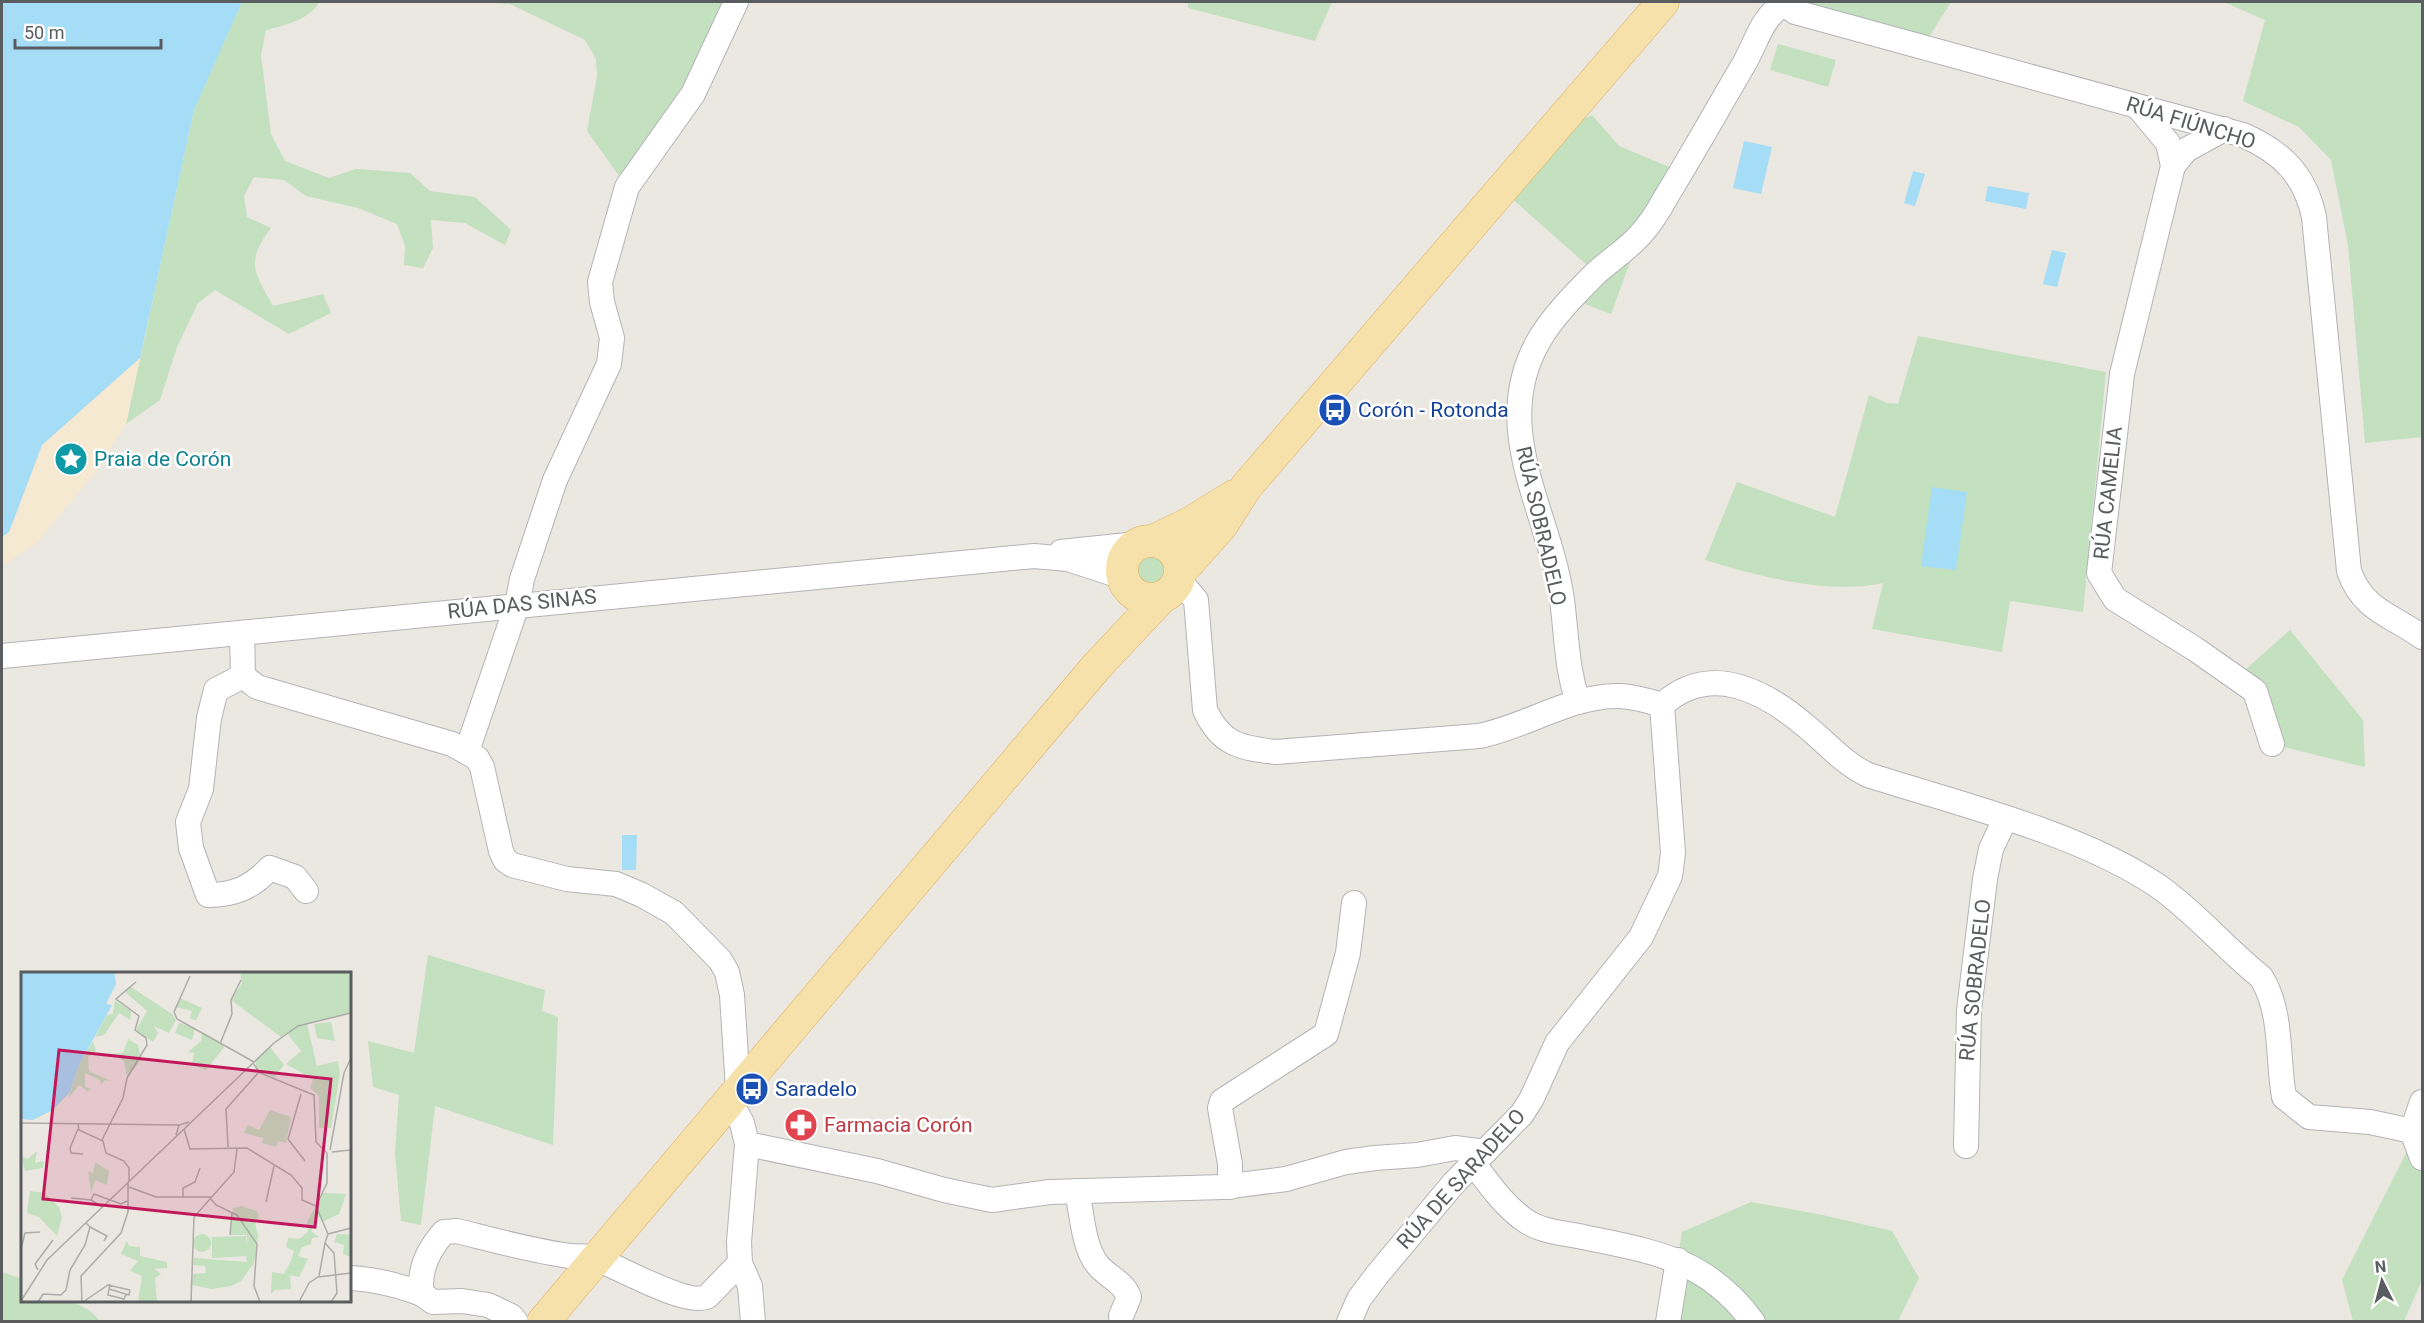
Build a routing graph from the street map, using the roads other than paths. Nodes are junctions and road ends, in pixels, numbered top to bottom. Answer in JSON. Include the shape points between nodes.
{"nodes":[{"id":1,"x":735,"y":2,"type":"edge"},
{"id":2,"x":1663,"y":2,"type":"edge"},
{"id":3,"x":1782,"y":3,"type":"edge"},
{"id":4,"x":2138,"y":107,"type":"junction"},
{"id":5,"x":2186,"y":119,"type":"junction"},
{"id":6,"x":2224,"y":129,"type":"junction"},
{"id":7,"x":2176,"y":153,"type":"junction"},
{"id":8,"x":1246,"y":488,"type":"junction"},
{"id":9,"x":1145,"y":542,"type":"junction"},
{"id":10,"x":1044,"y":556,"type":"junction"},
{"id":11,"x":1125,"y":582,"type":"junction"},
{"id":12,"x":1174,"y":583,"type":"junction"},
{"id":13,"x":517,"y":604,"type":"junction"},
{"id":14,"x":2418,"y":631,"type":"edge"},
{"id":15,"x":243,"y":633,"type":"junction"},
{"id":16,"x":1112,"y":648,"type":"junction"},
{"id":17,"x":2,"y":656,"type":"edge"},
{"id":18,"x":243,"y":676,"type":"junction"},
{"id":19,"x":1578,"y":702,"type":"junction"},
{"id":20,"x":1662,"y":705,"type":"junction"},
{"id":21,"x":2272,"y":744,"type":"dead end"},
{"id":22,"x":467,"y":751,"type":"junction"},
{"id":23,"x":2005,"y":819,"type":"junction"},
{"id":24,"x":306,"y":891,"type":"dead end"},
{"id":25,"x":1354,"y":903,"type":"dead end"},
{"id":26,"x":734,"y":1094,"type":"junction"},
{"id":27,"x":2422,"y":1102,"type":"edge"},
{"id":28,"x":2412,"y":1131,"type":"junction"},
{"id":29,"x":747,"y":1144,"type":"junction"},
{"id":30,"x":1966,"y":1146,"type":"dead end"},
{"id":31,"x":1479,"y":1158,"type":"junction"},
{"id":32,"x":2422,"y":1158,"type":"edge"},
{"id":33,"x":1230,"y":1187,"type":"junction"},
{"id":34,"x":1077,"y":1191,"type":"junction"},
{"id":35,"x":596,"y":1258,"type":"junction"},
{"id":36,"x":1678,"y":1260,"type":"junction"},
{"id":37,"x":740,"y":1263,"type":"junction"},
{"id":38,"x":351,"y":1278,"type":"edge"},
{"id":39,"x":422,"y":1294,"type":"junction"},
{"id":40,"x":1121,"y":1316,"type":"dead end"},
{"id":41,"x":516,"y":1322,"type":"edge"},
{"id":42,"x":543,"y":1322,"type":"edge"},
{"id":43,"x":753,"y":1322,"type":"edge"},
{"id":44,"x":1349,"y":1322,"type":"edge"},
{"id":45,"x":1668,"y":1322,"type":"edge"},
{"id":46,"x":1753,"y":1322,"type":"edge"}],
"edges":[{"from":1,"to":13,"type":"street","via":[[693,94],[627,187],[600,282],[612,338],[609,364],[555,480]]},
{"from":2,"to":8,"type":"main road"},
{"from":3,"to":4,"type":"street","name":"RÚA FIÚNCHO","via":[[1795,12]]},
{"from":3,"to":19,"type":"street","name":"RÚA SOBRADELO","via":[[1761,25],[1746,59],[1659,210],[1641,235],[1596,273],[1552,321],[1526,367],[1518,395],[1518,424],[1562,599],[1570,679]]},
{"from":4,"to":5,"type":"street","name":"RÚA FIÚNCHO"},
{"from":4,"to":7,"type":"street"},
{"from":5,"to":6,"type":"street","name":"RÚA FIÚNCHO"},
{"from":5,"to":7,"type":"street","name":"RÚA CAMELIA","via":[[2190,132]]},
{"from":6,"to":7,"type":"street"},
{"from":6,"to":14,"type":"street","name":"RÚA FIÚNCHO","via":[[2275,151],[2306,188],[2316,233],[2349,571],[2358,592],[2371,606]]},
{"from":7,"to":21,"type":"street","name":"RÚA CAMELIA","via":[[2122,374],[2099,573],[2115,599],[2255,691]]},
{"from":8,"to":9,"type":"main road","via":[[1190,523]]},
{"from":8,"to":12,"type":"main road","via":[[1222,525]]},
{"from":9,"to":10,"type":"street","name":"RÚA DAS SINAS"},
{"from":9,"to":11,"type":"main road","via":[[1125,559]]},
{"from":9,"to":12,"type":"main road","via":[[1170,547],[1180,562]]},
{"from":10,"to":11,"type":"street","name":"RÚA DAS SINAS","via":[[1084,563]]},
{"from":10,"to":13,"type":"street","name":"RÚA DAS SINAS"},
{"from":11,"to":12,"type":"main road","via":[[1143,598]]},
{"from":11,"to":16,"type":"main road"},
{"from":12,"to":16,"type":"main road"},
{"from":12,"to":19,"type":"street","via":[[1196,600],[1206,710],[1213,726],[1224,739],[1249,749],[1276,752],[1479,736],[1506,730]]},
{"from":13,"to":15,"type":"street","name":"RÚA DAS SINAS"},
{"from":13,"to":22,"type":"street"},
{"from":15,"to":17,"type":"street","name":"RÚA DAS SINAS"},
{"from":15,"to":18,"type":"street"},
{"from":16,"to":26,"type":"main road"},
{"from":18,"to":22,"type":"street","via":[[257,687]]},
{"from":18,"to":24,"type":"street","via":[[216,690],[208,718],[201,789],[188,822],[191,848],[208,895],[230,895],[256,882],[270,868],[295,877]]},
{"from":19,"to":20,"type":"street","via":[[1621,696]]},
{"from":20,"to":23,"type":"street","via":[[1676,692],[1694,684],[1711,682],[1747,688],[1804,724],[1851,767]]},
{"from":20,"to":31,"type":"street","name":"RÚA DE SARADELO","via":[[1673,853],[1666,887],[1641,937],[1557,1043],[1521,1114]]},
{"from":22,"to":26,"type":"street","via":[[482,767],[505,860],[567,879],[616,884],[642,895],[674,913],[720,960],[732,994]]},
{"from":23,"to":28,"type":"street","via":[[2065,840],[2156,885],[2261,977],[2276,1017],[2284,1097],[2300,1112],[2322,1119],[2370,1122]]},
{"from":23,"to":30,"type":"street","name":"RÚA SOBRADELO","via":[[1991,849],[1985,879],[1969,1010]]},
{"from":25,"to":33,"type":"street","via":[[1348,953],[1326,1034],[1222,1101]]},
{"from":26,"to":29,"type":"street"},
{"from":26,"to":35,"type":"main road"},
{"from":27,"to":28,"type":"street"},
{"from":28,"to":32,"type":"street"},
{"from":29,"to":34,"type":"street","via":[[992,1200]]},
{"from":29,"to":37,"type":"street"},
{"from":31,"to":33,"type":"street","via":[[1455,1148],[1346,1162],[1286,1179]]},
{"from":31,"to":36,"type":"street","via":[[1495,1191],[1528,1222]]},
{"from":31,"to":44,"type":"street","name":"RÚA DE SARADELO","via":[[1377,1275],[1359,1299]]},
{"from":33,"to":34,"type":"street"},
{"from":34,"to":40,"type":"street","via":[[1090,1252],[1097,1264],[1122,1284],[1129,1297]]},
{"from":35,"to":37,"type":"street","via":[[652,1284],[703,1299]]},
{"from":35,"to":39,"type":"street","via":[[456,1231],[444,1232],[432,1246],[419,1278]]},
{"from":35,"to":42,"type":"main road"},
{"from":36,"to":45,"type":"street"},
{"from":36,"to":46,"type":"street","via":[[1724,1287]]},
{"from":37,"to":43,"type":"street","via":[[750,1286]]},
{"from":38,"to":39,"type":"street","via":[[389,1283]]},
{"from":39,"to":41,"type":"street","via":[[433,1302],[488,1305]]}]}
